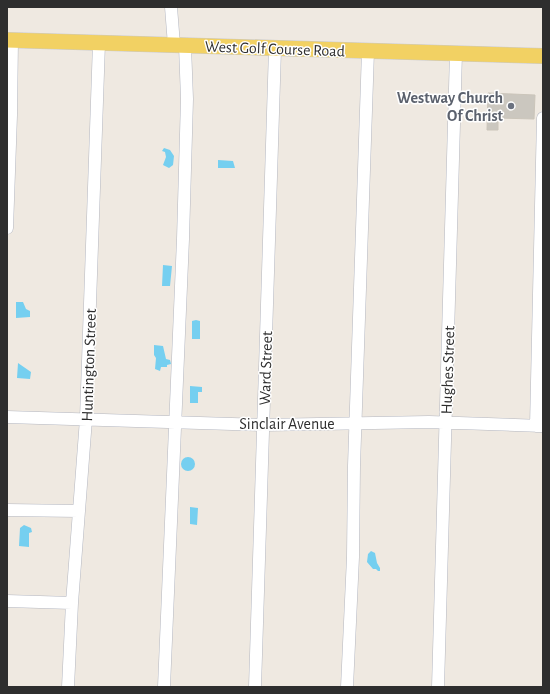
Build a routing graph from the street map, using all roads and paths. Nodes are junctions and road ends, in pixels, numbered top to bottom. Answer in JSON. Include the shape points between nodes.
{"nodes":[{"id":1,"x":171,"y":7,"type":"edge"},
{"id":2,"x":9,"y":40,"type":"edge"},
{"id":3,"x":100,"y":42,"type":"junction"},
{"id":4,"x":179,"y":46,"type":"junction"},
{"id":5,"x":275,"y":48,"type":"junction"},
{"id":6,"x":368,"y":51,"type":"junction"},
{"id":7,"x":456,"y":53,"type":"junction"},
{"id":8,"x":543,"y":56,"type":"edge"},
{"id":9,"x":543,"y":118,"type":"edge"},
{"id":10,"x":7,"y":228,"type":"edge"},
{"id":11,"x":7,"y":417,"type":"edge"},
{"id":12,"x":86,"y":419,"type":"junction"},
{"id":13,"x":175,"y":422,"type":"junction"},
{"id":14,"x":445,"y":422,"type":"junction"},
{"id":15,"x":356,"y":423,"type":"junction"},
{"id":16,"x":263,"y":425,"type":"junction"},
{"id":17,"x":539,"y":426,"type":"edge"},
{"id":18,"x":7,"y":510,"type":"edge"},
{"id":19,"x":79,"y":511,"type":"junction"},
{"id":20,"x":7,"y":601,"type":"edge"},
{"id":21,"x":72,"y":603,"type":"junction"},
{"id":22,"x":68,"y":687,"type":"edge"},
{"id":23,"x":164,"y":687,"type":"edge"},
{"id":24,"x":255,"y":687,"type":"edge"},
{"id":25,"x":347,"y":687,"type":"edge"},
{"id":26,"x":438,"y":687,"type":"edge"}],
"edges":[{"from":1,"to":4,"type":"street"},
{"from":2,"to":3,"type":"main road","name":"West Golf Course Road"},
{"from":2,"to":10,"type":"street","via":[[11,115]]},
{"from":3,"to":4,"type":"main road","name":"West Golf Course Road"},
{"from":3,"to":12,"type":"street","name":"Huntington Street"},
{"from":4,"to":5,"type":"main road","name":"West Golf Course Road"},
{"from":4,"to":13,"type":"street","via":[[187,99]]},
{"from":5,"to":6,"type":"main road","name":"West Golf Course Road"},
{"from":5,"to":16,"type":"street","name":"Ward Street"},
{"from":6,"to":7,"type":"main road","name":"West Golf Course Road"},
{"from":6,"to":15,"type":"street"},
{"from":7,"to":8,"type":"main road","name":"West Golf Course Road"},
{"from":7,"to":14,"type":"street","name":"Hughes Street"},
{"from":9,"to":17,"type":"street"},
{"from":11,"to":12,"type":"street","name":"Sinclair Avenue"},
{"from":12,"to":13,"type":"street","name":"Sinclair Avenue"},
{"from":12,"to":19,"type":"street","name":"Huntington Street"},
{"from":13,"to":16,"type":"street","name":"Sinclair Avenue"},
{"from":13,"to":23,"type":"street"},
{"from":14,"to":15,"type":"street","name":"Sinclair Avenue"},
{"from":14,"to":17,"type":"street","name":"Sinclair Avenue"},
{"from":14,"to":26,"type":"street","name":"Hughes Street"},
{"from":15,"to":16,"type":"street","name":"Sinclair Avenue"},
{"from":15,"to":25,"type":"street"},
{"from":16,"to":24,"type":"street","name":"Ward Street"},
{"from":18,"to":19,"type":"street"},
{"from":19,"to":21,"type":"street","name":"Huntington Street"},
{"from":20,"to":21,"type":"street"},
{"from":21,"to":22,"type":"street","name":"Huntington Street"}]}
